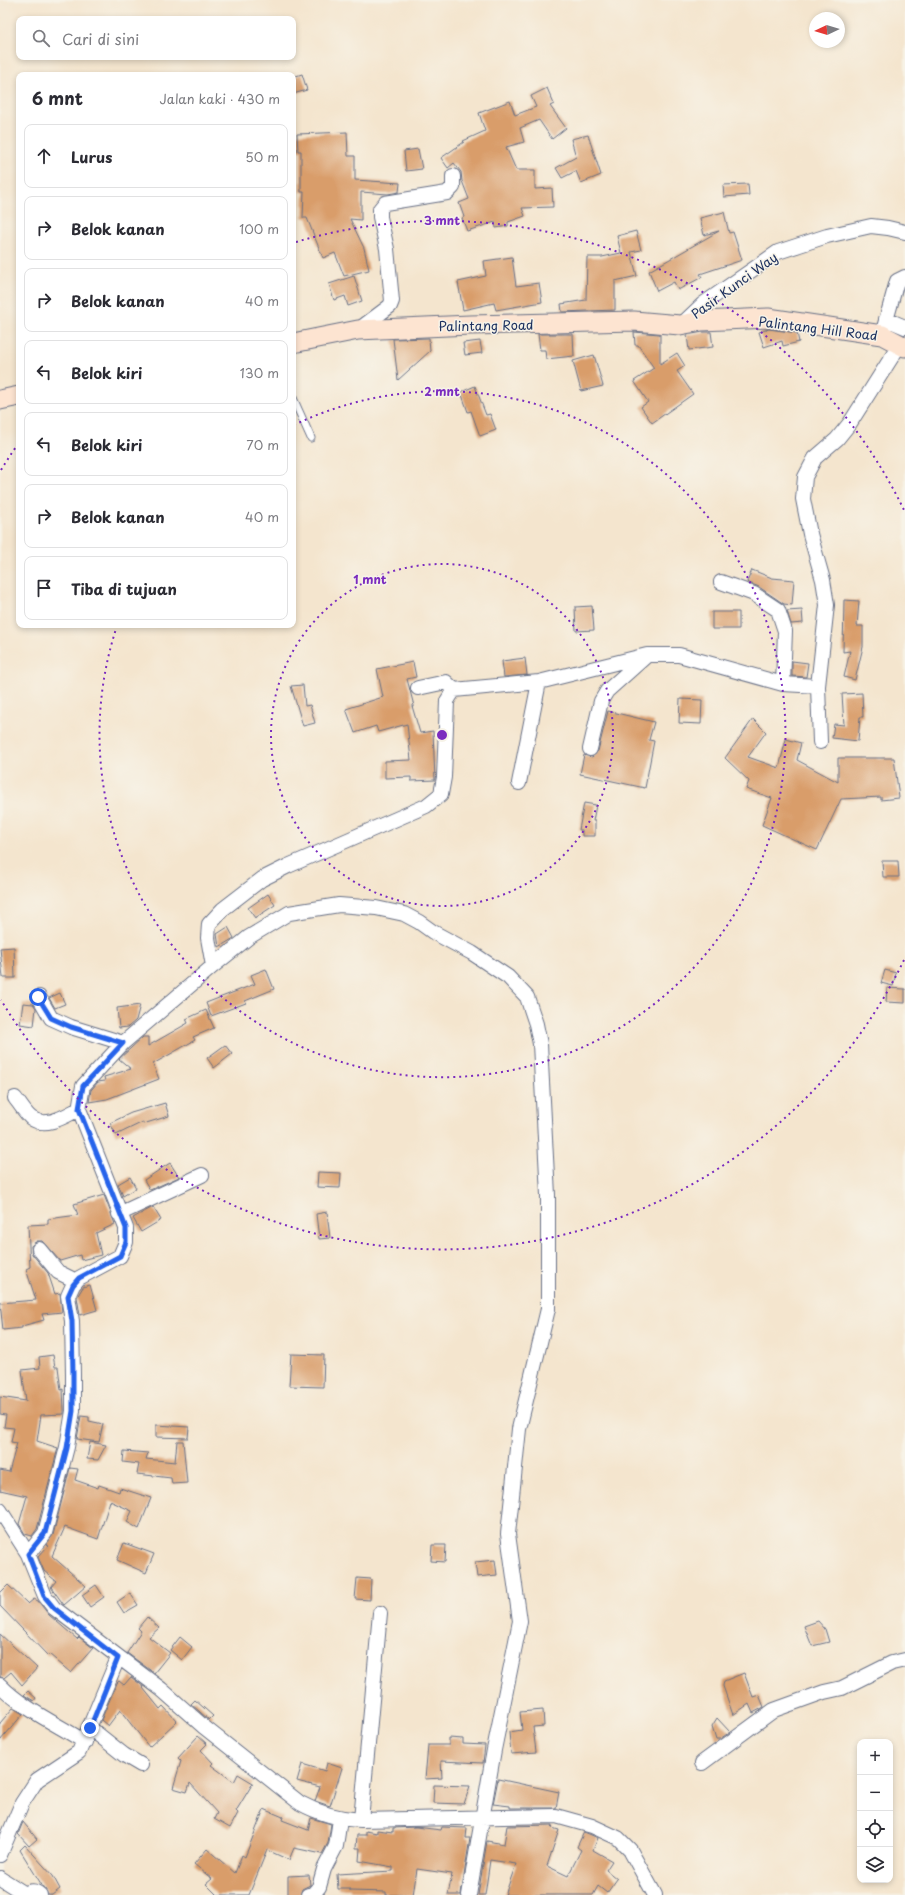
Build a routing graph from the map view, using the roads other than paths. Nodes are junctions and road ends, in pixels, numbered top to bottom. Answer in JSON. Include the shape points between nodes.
{"nodes":[{"id":1,"x":453,"y":176,"type":"dead end"},
{"id":2,"x":905,"y":232,"type":"edge"},
{"id":3,"x":905,"y":277,"type":"edge"},
{"id":4,"x":680,"y":325,"type":"junction"},
{"id":5,"x":884,"y":327,"type":"junction"},
{"id":6,"x":358,"y":330,"type":"junction"},
{"id":7,"x":903,"y":339,"type":"edge"},
{"id":8,"x":296,"y":342,"type":"edge"},
{"id":9,"x":16,"y":397,"type":"edge"},
{"id":10,"x":0,"y":400,"type":"edge"},
{"id":11,"x":296,"y":405,"type":"edge"},
{"id":12,"x":311,"y":438,"type":"dead end"},
{"id":13,"x":720,"y":582,"type":"dead end"},
{"id":14,"x":647,"y":655,"type":"junction"},
{"id":15,"x":539,"y":682,"type":"junction"},
{"id":16,"x":782,"y":684,"type":"junction"},
{"id":17,"x":818,"y":686,"type":"junction"},
{"id":18,"x":418,"y":688,"type":"dead end"},
{"id":19,"x":454,"y":690,"type":"junction"},
{"id":20,"x":820,"y":742,"type":"dead end"},
{"id":21,"x":590,"y":749,"type":"dead end"},
{"id":22,"x":519,"y":783,"type":"dead end"},
{"id":23,"x":213,"y":966,"type":"junction"},
{"id":24,"x":38,"y":997,"type":"dead end"},
{"id":25,"x":123,"y":1043,"type":"junction"},
{"id":26,"x":15,"y":1098,"type":"dead end"},
{"id":27,"x":79,"y":1109,"type":"junction"},
{"id":28,"x":202,"y":1175,"type":"dead end"},
{"id":29,"x":119,"y":1214,"type":"junction"},
{"id":30,"x":39,"y":1249,"type":"dead end"},
{"id":31,"x":76,"y":1281,"type":"junction"},
{"id":32,"x":0,"y":1510,"type":"edge"},
{"id":33,"x":28,"y":1554,"type":"junction"},
{"id":34,"x":380,"y":1613,"type":"dead end"},
{"id":35,"x":118,"y":1658,"type":"junction"},
{"id":36,"x":905,"y":1660,"type":"edge"},
{"id":37,"x":0,"y":1685,"type":"edge"},
{"id":38,"x":90,"y":1728,"type":"junction"},
{"id":39,"x":85,"y":1742,"type":"junction"},
{"id":40,"x":702,"y":1762,"type":"dead end"},
{"id":41,"x":141,"y":1765,"type":"dead end"},
{"id":42,"x":482,"y":1817,"type":"junction"},
{"id":43,"x":340,"y":1819,"type":"junction"},
{"id":44,"x":361,"y":1820,"type":"junction"},
{"id":45,"x":0,"y":1855,"type":"edge"},
{"id":46,"x":0,"y":1878,"type":"edge"},
{"id":47,"x":40,"y":1895,"type":"edge"},
{"id":48,"x":308,"y":1895,"type":"edge"},
{"id":49,"x":470,"y":1895,"type":"edge"},
{"id":50,"x":655,"y":1895,"type":"edge"}],
"edges":[{"from":1,"to":6,"type":"street","via":[[452,187],[447,192],[385,203],[380,209],[388,249],[392,301],[390,306]]},
{"from":2,"to":4,"type":"street","name":"Pasir Kunci Way","via":[[872,226],[827,236],[778,252],[704,304]]},
{"from":3,"to":5,"type":"street","via":[[897,281]]},
{"from":4,"to":5,"type":"street","name":"Palintang Hill Road","via":[[702,321],[768,318]]},
{"from":4,"to":6,"type":"street","name":"Palintang Road","via":[[634,321]]},
{"from":5,"to":7,"type":"street","name":"Palintang Hill Road"},
{"from":6,"to":8,"type":"street","name":"Palintang Road"},
{"from":7,"to":17,"type":"street","via":[[850,423],[837,439],[815,458],[805,477],[803,499],[827,605]]},
{"from":9,"to":10,"type":"street"},
{"from":11,"to":12,"type":"lane"},
{"from":13,"to":16,"type":"street","via":[[754,594],[778,610],[784,631]]},
{"from":14,"to":15,"type":"street"},
{"from":14,"to":16,"type":"street","via":[[679,655]]},
{"from":14,"to":21,"type":"street","via":[[607,691],[600,701]]},
{"from":15,"to":19,"type":"street"},
{"from":15,"to":22,"type":"street"},
{"from":16,"to":17,"type":"street"},
{"from":17,"to":20,"type":"street"},
{"from":18,"to":19,"type":"street","via":[[446,682]]},
{"from":19,"to":23,"type":"street","via":[[447,701],[441,794],[426,806],[288,866],[257,883],[223,909],[209,924],[208,938]]},
{"from":23,"to":25,"type":"street"},
{"from":23,"to":42,"type":"street","via":[[249,937],[289,913],[339,905],[376,908],[404,914],[508,977],[527,997],[536,1024],[540,1044],[548,1195],[548,1309],[519,1429],[508,1534],[520,1621]]},
{"from":24,"to":25,"type":"street","via":[[51,1018]]},
{"from":25,"to":27,"type":"street","via":[[83,1086]]},
{"from":26,"to":27,"type":"street","via":[[31,1118],[41,1123],[53,1121]]},
{"from":27,"to":29,"type":"street"},
{"from":28,"to":29,"type":"street"},
{"from":29,"to":31,"type":"street","via":[[126,1228],[127,1237],[120,1256]]},
{"from":30,"to":31,"type":"street","via":[[58,1272]]},
{"from":31,"to":33,"type":"street","via":[[68,1296],[72,1321],[73,1411],[67,1448],[45,1533]]},
{"from":32,"to":33,"type":"street"},
{"from":33,"to":35,"type":"street","via":[[44,1596],[54,1608]]},
{"from":34,"to":44,"type":"street"},
{"from":35,"to":38,"type":"street"},
{"from":35,"to":43,"type":"street","via":[[161,1689],[204,1727],[300,1803]]},
{"from":36,"to":40,"type":"street","via":[[892,1663],[842,1688],[774,1710]]},
{"from":37,"to":39,"type":"street","via":[[35,1711]]},
{"from":38,"to":39,"type":"street"},
{"from":38,"to":41,"type":"street"},
{"from":39,"to":45,"type":"street","via":[[80,1752],[37,1780],[22,1803]]},
{"from":42,"to":44,"type":"street"},
{"from":42,"to":49,"type":"street"},
{"from":42,"to":50,"type":"street","via":[[556,1816],[592,1826],[618,1838],[630,1850]]},
{"from":43,"to":44,"type":"street"},
{"from":43,"to":48,"type":"street","via":[[336,1846],[324,1869],[319,1887],[313,1894]]},
{"from":46,"to":47,"type":"street","via":[[25,1894],[36,1891]]}]}
